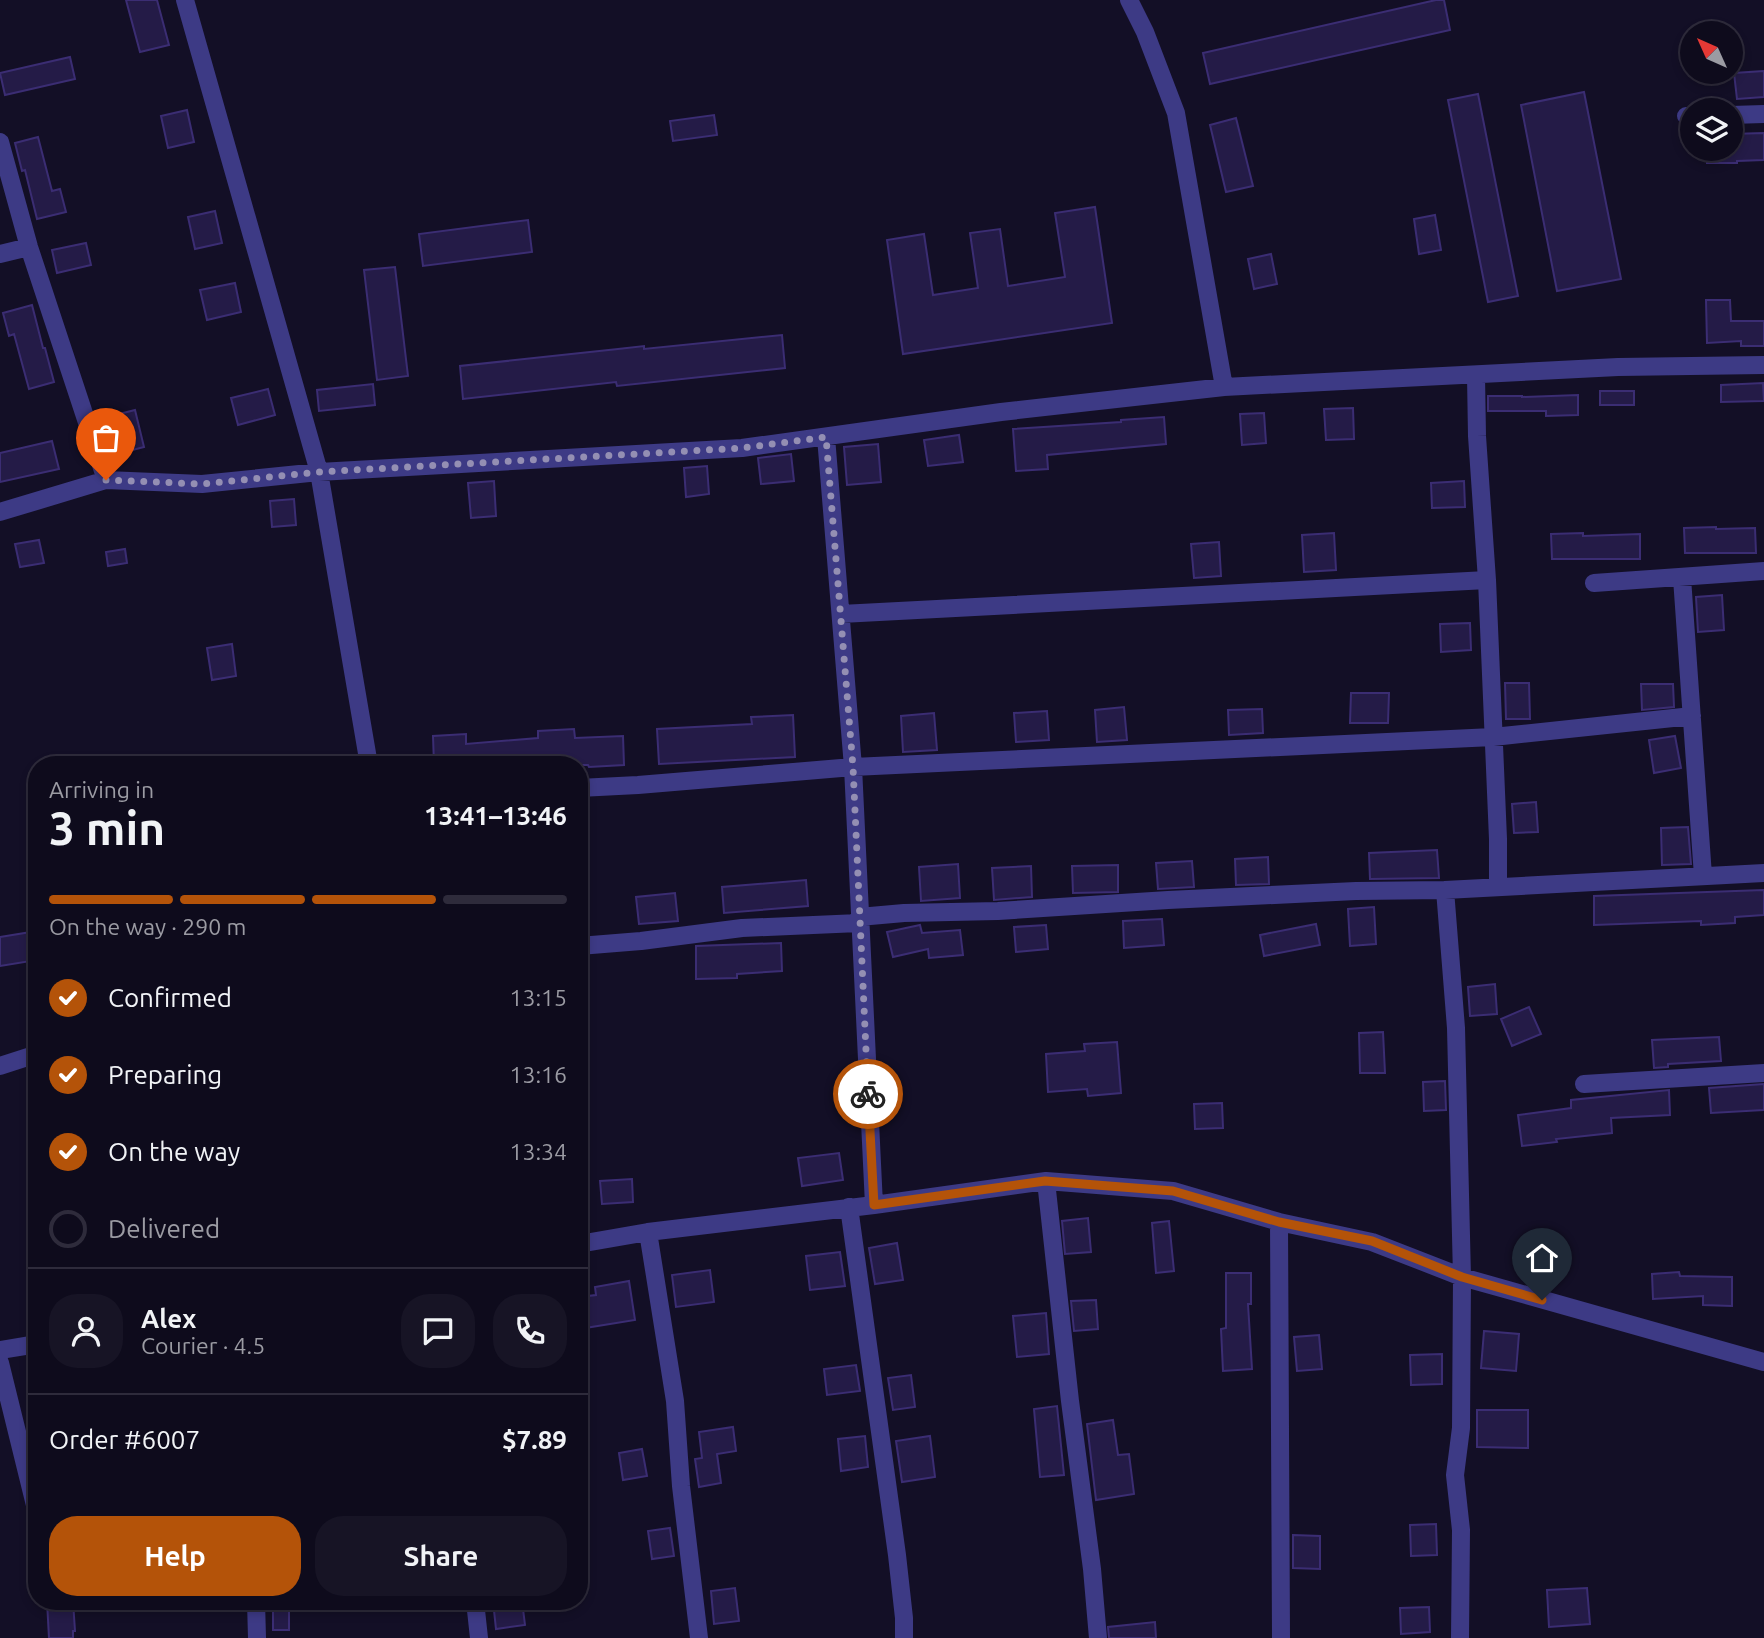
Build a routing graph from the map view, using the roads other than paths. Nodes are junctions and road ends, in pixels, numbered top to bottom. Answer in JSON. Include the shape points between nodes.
{"nodes":[{"id":1,"x":186,"y":0,"type":"edge"},
{"id":2,"x":1129,"y":0,"type":"edge"},
{"id":3,"x":1764,"y":114,"type":"edge"},
{"id":4,"x":1743,"y":115,"type":"edge"},
{"id":5,"x":0,"y":142,"type":"edge"},
{"id":6,"x":29,"y":247,"type":"junction"},
{"id":7,"x":0,"y":254,"type":"edge"},
{"id":8,"x":1764,"y":365,"type":"edge"},
{"id":9,"x":1475,"y":376,"type":"junction"},
{"id":10,"x":1224,"y":387,"type":"junction"},
{"id":11,"x":826,"y":437,"type":"junction"},
{"id":12,"x":319,"y":472,"type":"junction"},
{"id":13,"x":106,"y":480,"type":"junction"},
{"id":14,"x":0,"y":512,"type":"edge"},
{"id":15,"x":1764,"y":571,"type":"edge"},
{"id":16,"x":1682,"y":578,"type":"junction"},
{"id":17,"x":1487,"y":580,"type":"junction"},
{"id":18,"x":1594,"y":583,"type":"dead end"},
{"id":19,"x":841,"y":614,"type":"junction"},
{"id":20,"x":1692,"y":716,"type":"junction"},
{"id":21,"x":1493,"y":737,"type":"junction"},
{"id":22,"x":367,"y":756,"type":"edge"},
{"id":23,"x":853,"y":767,"type":"junction"},
{"id":24,"x":588,"y":788,"type":"edge"},
{"id":25,"x":1764,"y":873,"type":"edge"},
{"id":26,"x":1703,"y":876,"type":"junction"},
{"id":27,"x":1498,"y":886,"type":"junction"},
{"id":28,"x":1445,"y":890,"type":"junction"},
{"id":29,"x":859,"y":920,"type":"junction"},
{"id":30,"x":588,"y":945,"type":"edge"},
{"id":31,"x":28,"y":1057,"type":"edge"},
{"id":32,"x":0,"y":1066,"type":"edge"},
{"id":33,"x":1764,"y":1073,"type":"edge"},
{"id":34,"x":1584,"y":1084,"type":"dead end"},
{"id":35,"x":1046,"y":1181,"type":"junction"},
{"id":36,"x":874,"y":1205,"type":"junction"},
{"id":37,"x":849,"y":1207,"type":"junction"},
{"id":38,"x":1279,"y":1222,"type":"junction"},
{"id":39,"x":648,"y":1232,"type":"junction"},
{"id":40,"x":588,"y":1242,"type":"edge"},
{"id":41,"x":1462,"y":1277,"type":"junction"},
{"id":42,"x":28,"y":1345,"type":"edge"},
{"id":43,"x":0,"y":1350,"type":"edge"},
{"id":44,"x":1764,"y":1362,"type":"edge"},
{"id":45,"x":0,"y":1363,"type":"edge"},
{"id":46,"x":28,"y":1477,"type":"edge"},
{"id":47,"x":256,"y":1610,"type":"edge"},
{"id":48,"x":476,"y":1610,"type":"edge"},
{"id":49,"x":257,"y":1638,"type":"edge"},
{"id":50,"x":479,"y":1638,"type":"edge"},
{"id":51,"x":699,"y":1638,"type":"edge"},
{"id":52,"x":904,"y":1638,"type":"edge"},
{"id":53,"x":1098,"y":1638,"type":"edge"},
{"id":54,"x":1281,"y":1638,"type":"edge"},
{"id":55,"x":1460,"y":1638,"type":"edge"}],
"edges":[{"from":1,"to":12,"type":"street"},
{"from":2,"to":10,"type":"street","via":[[1176,113]]},
{"from":3,"to":4,"type":"street"},
{"from":5,"to":6,"type":"street"},
{"from":6,"to":7,"type":"street"},
{"from":6,"to":13,"type":"street"},
{"from":8,"to":9,"type":"street"},
{"from":9,"to":10,"type":"street"},
{"from":9,"to":17,"type":"street"},
{"from":10,"to":11,"type":"street"},
{"from":11,"to":12,"type":"street","via":[[742,448]]},
{"from":11,"to":19,"type":"street"},
{"from":12,"to":13,"type":"street","via":[[202,484]]},
{"from":12,"to":22,"type":"street"},
{"from":13,"to":14,"type":"street"},
{"from":15,"to":16,"type":"street"},
{"from":16,"to":18,"type":"street"},
{"from":16,"to":20,"type":"street"},
{"from":17,"to":19,"type":"street"},
{"from":17,"to":21,"type":"street"},
{"from":19,"to":23,"type":"street"},
{"from":20,"to":21,"type":"street"},
{"from":20,"to":26,"type":"street"},
{"from":21,"to":23,"type":"street"},
{"from":21,"to":27,"type":"street"},
{"from":23,"to":24,"type":"street"},
{"from":23,"to":29,"type":"street"},
{"from":25,"to":26,"type":"street"},
{"from":26,"to":27,"type":"street"},
{"from":27,"to":28,"type":"street"},
{"from":28,"to":29,"type":"street","via":[[904,913]]},
{"from":28,"to":41,"type":"street","via":[[1456,1027]]},
{"from":29,"to":30,"type":"street"},
{"from":29,"to":36,"type":"street"},
{"from":31,"to":32,"type":"street"},
{"from":33,"to":34,"type":"street"},
{"from":35,"to":36,"type":"street"},
{"from":35,"to":38,"type":"street","via":[[1173,1191]]},
{"from":35,"to":53,"type":"street"},
{"from":36,"to":37,"type":"street"},
{"from":37,"to":39,"type":"street"},
{"from":37,"to":52,"type":"street","via":[[897,1555]]},
{"from":38,"to":41,"type":"street","via":[[1372,1241]]},
{"from":38,"to":54,"type":"street"},
{"from":39,"to":40,"type":"street"},
{"from":39,"to":51,"type":"street","via":[[675,1401]]},
{"from":41,"to":44,"type":"street"},
{"from":41,"to":55,"type":"street","via":[[1461,1428],[1455,1475],[1461,1530]]},
{"from":42,"to":43,"type":"street"},
{"from":45,"to":46,"type":"street"},
{"from":47,"to":49,"type":"street"},
{"from":48,"to":50,"type":"street"}]}
